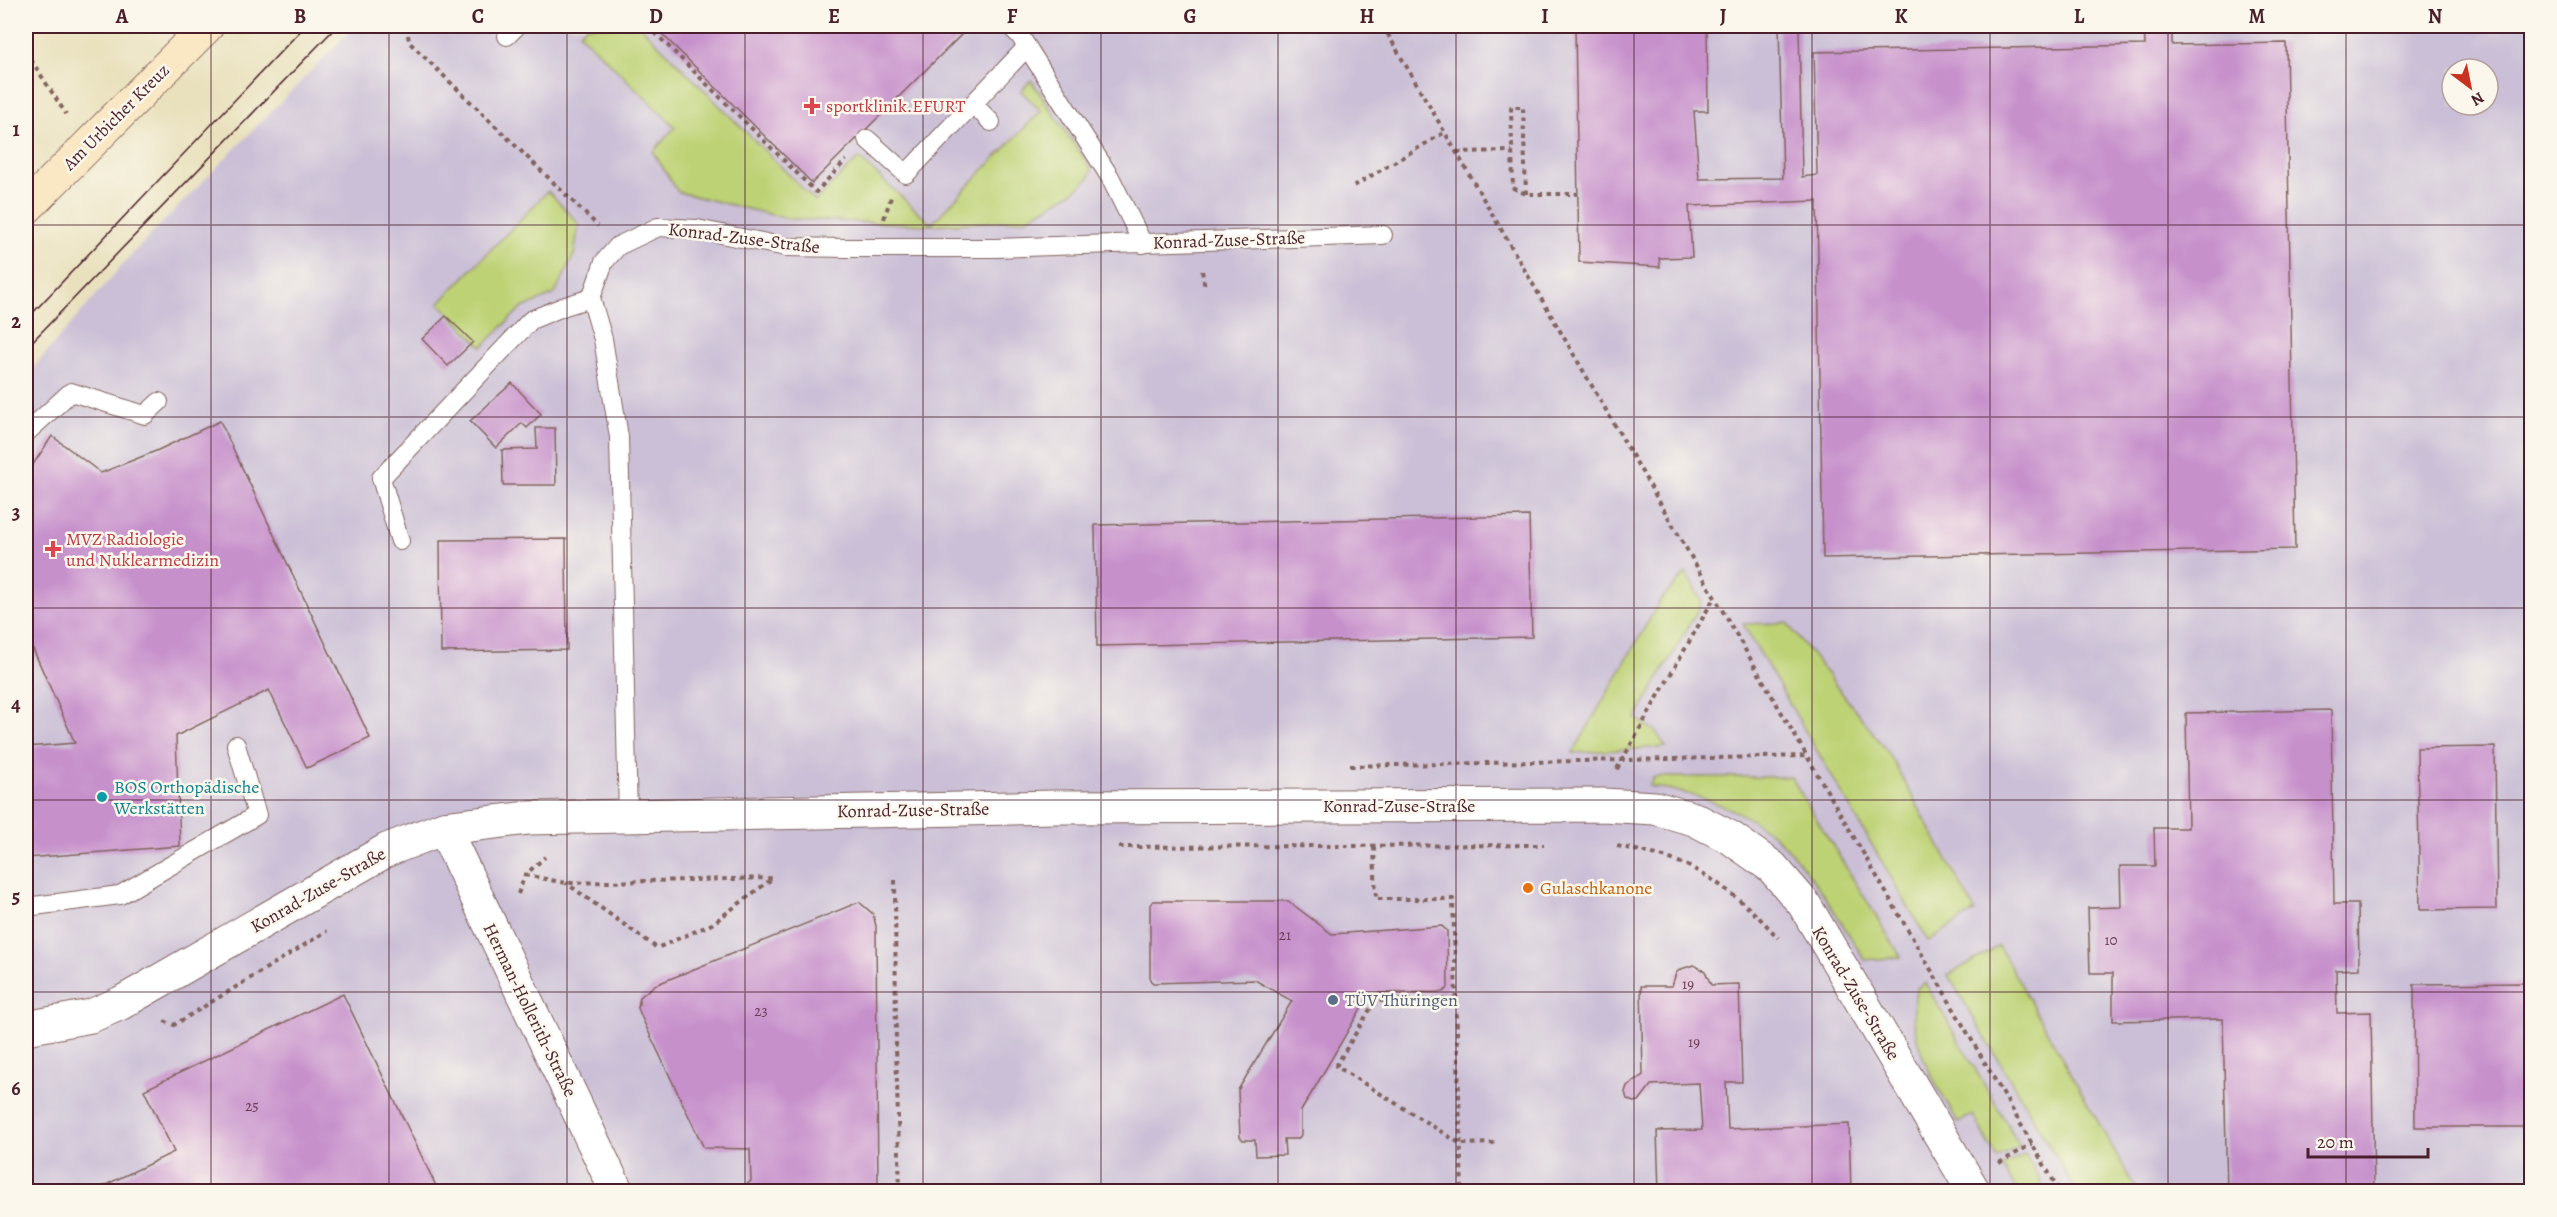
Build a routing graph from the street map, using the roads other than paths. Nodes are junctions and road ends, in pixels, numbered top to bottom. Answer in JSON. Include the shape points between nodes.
{"nodes":[{"id":1,"x":207,"y":26,"type":"edge"},
{"id":2,"x":1010,"y":26,"type":"edge"},
{"id":3,"x":1027,"y":47,"type":"junction"},
{"id":4,"x":973,"y":104,"type":"junction"},
{"id":5,"x":991,"y":122,"type":"dead end"},
{"id":6,"x":867,"y":139,"type":"road end"},
{"id":7,"x":26,"y":208,"type":"edge"},
{"id":8,"x":1383,"y":235,"type":"dead end"},
{"id":9,"x":1143,"y":244,"type":"junction"},
{"id":10,"x":591,"y":298,"type":"junction"},
{"id":11,"x":159,"y":402,"type":"dead end"},
{"id":12,"x":26,"y":433,"type":"edge"},
{"id":13,"x":400,"y":541,"type":"dead end"},
{"id":14,"x":236,"y":745,"type":"dead end"},
{"id":15,"x":643,"y":816,"type":"junction"},
{"id":16,"x":444,"y":828,"type":"junction"},
{"id":17,"x":26,"y":907,"type":"edge"},
{"id":18,"x":26,"y":1028,"type":"edge"},
{"id":19,"x":617,"y":1191,"type":"edge"},
{"id":20,"x":1974,"y":1191,"type":"edge"}],
"edges":[{"from":1,"to":7,"type":"main road","name":"Am Urbicher Kreuz"},
{"from":2,"to":3,"type":"lane"},
{"from":3,"to":4,"type":"lane"},
{"from":3,"to":9,"type":"lane","via":[[1110,177]]},
{"from":4,"to":5,"type":"lane"},
{"from":4,"to":6,"type":"lane","via":[[906,174]]},
{"from":8,"to":9,"type":"lane","name":"Konrad-Zuse-Straße"},
{"from":9,"to":10,"type":"lane","name":"Konrad-Zuse-Straße","via":[[810,247],[697,229],[658,227],[618,246],[604,262]]},
{"from":10,"to":13,"type":"lane","via":[[531,320],[381,478]]},
{"from":10,"to":15,"type":"lane","via":[[603,339],[619,437]]},
{"from":11,"to":12,"type":"lane","via":[[145,415],[71,392]]},
{"from":14,"to":17,"type":"lane","via":[[256,815],[120,896]]},
{"from":15,"to":16,"type":"street","name":"Konrad-Zuse-Straße","via":[[528,818]]},
{"from":15,"to":20,"type":"street","name":"Konrad-Zuse-Straße","via":[[1056,807],[1655,808],[1694,819],[1731,838],[1772,867],[1804,904]]},
{"from":16,"to":18,"type":"street","name":"Konrad-Zuse-Straße","via":[[387,850],[122,1003],[90,1016]]},
{"from":16,"to":19,"type":"street","name":"Herman-Hollerith-Straße"}]}
